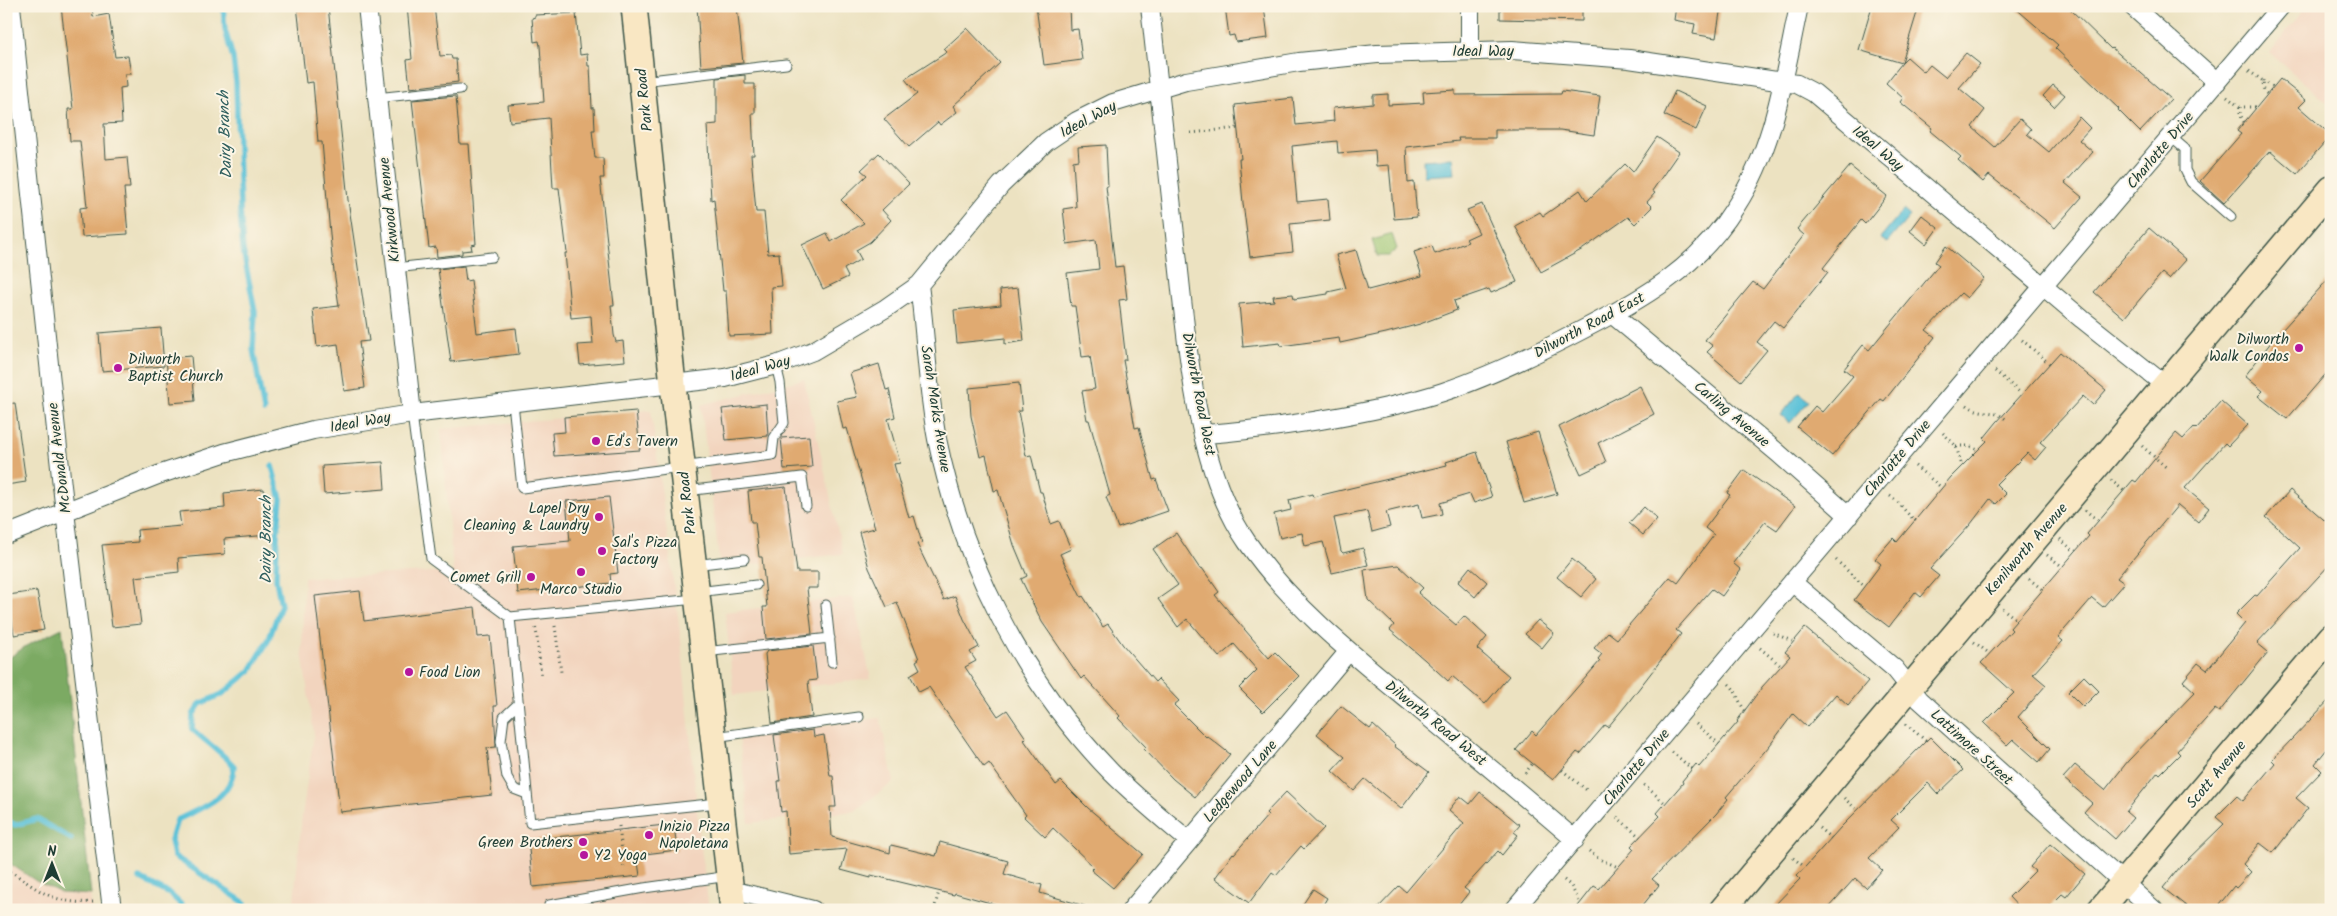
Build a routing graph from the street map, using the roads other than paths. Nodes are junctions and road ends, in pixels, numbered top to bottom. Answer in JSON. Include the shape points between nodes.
{"nodes":[{"id":1,"x":11,"y":6,"type":"edge"},
{"id":2,"x":367,"y":6,"type":"edge"},
{"id":3,"x":634,"y":6,"type":"edge"},
{"id":4,"x":1150,"y":6,"type":"edge"},
{"id":5,"x":1470,"y":6,"type":"edge"},
{"id":6,"x":1799,"y":6,"type":"edge"},
{"id":7,"x":2132,"y":6,"type":"edge"},
{"id":8,"x":2281,"y":6,"type":"edge"},
{"id":9,"x":1470,"y":50,"type":"junction"},
{"id":10,"x":786,"y":64,"type":"dead end"},
{"id":11,"x":642,"y":81,"type":"junction"},
{"id":12,"x":1783,"y":81,"type":"junction"},
{"id":13,"x":2217,"y":82,"type":"junction"},
{"id":14,"x":1158,"y":88,"type":"junction"},
{"id":15,"x":460,"y":89,"type":"dead end"},
{"id":16,"x":376,"y":98,"type":"junction"},
{"id":17,"x":2171,"y":137,"type":"junction"},
{"id":18,"x":2331,"y":189,"type":"edge"},
{"id":19,"x":2231,"y":217,"type":"dead end"},
{"id":20,"x":492,"y":257,"type":"dead end"},
{"id":21,"x":395,"y":268,"type":"junction"},
{"id":22,"x":919,"y":285,"type":"junction"},
{"id":23,"x":2044,"y":287,"type":"junction"},
{"id":24,"x":1612,"y":314,"type":"junction"},
{"id":25,"x":776,"y":365,"type":"junction"},
{"id":26,"x":673,"y":384,"type":"junction"},
{"id":27,"x":2165,"y":385,"type":"junction"},
{"id":28,"x":513,"y":403,"type":"junction"},
{"id":29,"x":412,"y":414,"type":"junction"},
{"id":30,"x":1204,"y":434,"type":"junction"},
{"id":31,"x":684,"y":479,"type":"junction"},
{"id":32,"x":806,"y":506,"type":"dead end"},
{"id":33,"x":66,"y":513,"type":"junction"},
{"id":34,"x":1849,"y":516,"type":"junction"},
{"id":35,"x":6,"y":535,"type":"edge"},
{"id":36,"x":744,"y":559,"type":"dead end"},
{"id":37,"x":694,"y":565,"type":"junction"},
{"id":38,"x":1792,"y":582,"type":"junction"},
{"id":39,"x":756,"y":585,"type":"dead end"},
{"id":40,"x":697,"y":595,"type":"junction"},
{"id":41,"x":826,"y":605,"type":"dead end"},
{"id":42,"x":510,"y":617,"type":"junction"},
{"id":43,"x":2331,"y":637,"type":"edge"},
{"id":44,"x":830,"y":638,"type":"junction"},
{"id":45,"x":1349,"y":651,"type":"junction"},
{"id":46,"x":704,"y":652,"type":"junction"},
{"id":47,"x":832,"y":662,"type":"dead end"},
{"id":48,"x":1910,"y":687,"type":"junction"},
{"id":49,"x":518,"y":704,"type":"junction"},
{"id":50,"x":859,"y":717,"type":"dead end"},
{"id":51,"x":714,"y":737,"type":"junction"},
{"id":52,"x":527,"y":794,"type":"junction"},
{"id":53,"x":721,"y":803,"type":"junction"},
{"id":54,"x":1189,"y":841,"type":"junction"},
{"id":55,"x":1582,"y":845,"type":"junction"},
{"id":56,"x":2123,"y":883,"type":"junction"},
{"id":57,"x":731,"y":892,"type":"edge"},
{"id":58,"x":112,"y":904,"type":"edge"},
{"id":59,"x":550,"y":905,"type":"dead end"},
{"id":60,"x":813,"y":910,"type":"edge"},
{"id":61,"x":1131,"y":910,"type":"edge"},
{"id":62,"x":1514,"y":910,"type":"edge"},
{"id":63,"x":1722,"y":910,"type":"edge"},
{"id":64,"x":2100,"y":910,"type":"edge"},
{"id":65,"x":2154,"y":910,"type":"edge"}],
"edges":[{"from":1,"to":33,"type":"street","name":"McDonald Avenue"},
{"from":2,"to":16,"type":"street","name":"Kirkwood Avenue"},
{"from":3,"to":11,"type":"main road","name":"Park Road"},
{"from":4,"to":14,"type":"street","name":"Dilworth Road West"},
{"from":5,"to":9,"type":"street"},
{"from":6,"to":12,"type":"street","name":"Dilworth Road East"},
{"from":7,"to":13,"type":"street"},
{"from":8,"to":13,"type":"street","name":"Charlotte Drive"},
{"from":9,"to":12,"type":"street","name":"Ideal Way","via":[[1605,56]]},
{"from":9,"to":14,"type":"street","name":"Ideal Way","via":[[1377,54],[1299,62]]},
{"from":10,"to":11,"type":"lane"},
{"from":11,"to":26,"type":"main road","name":"Park Road"},
{"from":12,"to":23,"type":"street","name":"Ideal Way","via":[[1814,93]]},
{"from":12,"to":24,"type":"street","name":"Dilworth Road East","via":[[1771,133],[1756,170],[1723,226],[1683,269],[1658,288]]},
{"from":13,"to":17,"type":"street","name":"Charlotte Drive"},
{"from":14,"to":22,"type":"street","name":"Ideal Way","via":[[1113,103],[1077,121],[1046,142],[1001,185]]},
{"from":14,"to":30,"type":"street","name":"Dilworth Road West","via":[[1190,362]]},
{"from":15,"to":16,"type":"lane"},
{"from":16,"to":21,"type":"street","name":"Kirkwood Avenue"},
{"from":17,"to":19,"type":"lane","via":[[2185,149],[2185,170],[2191,182]]},
{"from":17,"to":23,"type":"street","name":"Charlotte Drive"},
{"from":18,"to":27,"type":"main road","name":"Kenilworth Avenue"},
{"from":20,"to":21,"type":"lane"},
{"from":21,"to":29,"type":"street","name":"Kirkwood Avenue"},
{"from":22,"to":25,"type":"street","name":"Ideal Way","via":[[838,338]]},
{"from":22,"to":54,"type":"street","name":"Sarah Marks Avenue","via":[[928,375],[944,468],[960,526],[994,605],[1039,683],[1075,731],[1112,773]]},
{"from":23,"to":27,"type":"street","name":"Ideal Way"},
{"from":23,"to":34,"type":"street","name":"Charlotte Drive"},
{"from":24,"to":30,"type":"street","name":"Dilworth Road East","via":[[1502,369],[1414,401],[1247,432]]},
{"from":24,"to":34,"type":"street","name":"Carling Avenue","via":[[1778,452]]},
{"from":25,"to":26,"type":"street","name":"Ideal Way","via":[[724,378]]},
{"from":25,"to":31,"type":"lane","via":[[784,423],[774,438],[772,455]]},
{"from":26,"to":28,"type":"street","name":"Ideal Way"},
{"from":26,"to":31,"type":"main road","name":"Park Road"},
{"from":27,"to":48,"type":"main road","name":"Kenilworth Avenue"},
{"from":28,"to":29,"type":"street","name":"Ideal Way"},
{"from":28,"to":31,"type":"lane","via":[[522,488]]},
{"from":29,"to":33,"type":"street","name":"Ideal Way","via":[[345,423],[224,454],[158,475]]},
{"from":29,"to":42,"type":"lane","via":[[431,559]]},
{"from":30,"to":45,"type":"street","name":"Dilworth Road West","via":[[1227,508],[1246,541],[1285,591]]},
{"from":31,"to":32,"type":"lane","via":[[802,478]]},
{"from":31,"to":37,"type":"main road","name":"Park Road"},
{"from":33,"to":35,"type":"street","name":"Ideal Way"},
{"from":33,"to":58,"type":"street","name":"McDonald Avenue"},
{"from":34,"to":38,"type":"street","name":"Charlotte Drive"},
{"from":36,"to":37,"type":"lane"},
{"from":37,"to":40,"type":"main road","name":"Park Road"},
{"from":38,"to":48,"type":"street","name":"Lattimore Street","via":[[1895,669]]},
{"from":38,"to":55,"type":"street","name":"Charlotte Drive"},
{"from":39,"to":40,"type":"lane"},
{"from":40,"to":42,"type":"lane"},
{"from":40,"to":46,"type":"main road","name":"Park Road"},
{"from":41,"to":44,"type":"lane"},
{"from":42,"to":49,"type":"lane"},
{"from":43,"to":56,"type":"main road","name":"Scott Avenue"},
{"from":44,"to":46,"type":"lane"},
{"from":44,"to":47,"type":"lane"},
{"from":45,"to":54,"type":"street","name":"Ledgewood Lane"},
{"from":45,"to":55,"type":"street","name":"Dilworth Road West"},
{"from":46,"to":51,"type":"main road","name":"Park Road"},
{"from":48,"to":56,"type":"street","name":"Lattimore Street","via":[[1920,700]]},
{"from":48,"to":63,"type":"main road","name":"Kenilworth Avenue"},
{"from":49,"to":52,"type":"lane"},
{"from":49,"to":52,"type":"lane","via":[[504,716],[501,741],[507,777],[514,789]]},
{"from":50,"to":51,"type":"lane"},
{"from":51,"to":53,"type":"main road","name":"Park Road"},
{"from":52,"to":53,"type":"lane","via":[[530,823]]},
{"from":53,"to":57,"type":"main road","name":"Park Road"},
{"from":54,"to":61,"type":"street","name":"Ledgewood Lane"},
{"from":55,"to":62,"type":"street","name":"Charlotte Drive"},
{"from":56,"to":64,"type":"main road","name":"Scott Avenue"},
{"from":56,"to":65,"type":"street","name":"Lattimore Street"},
{"from":57,"to":59,"type":"lane","via":[[644,888]]},
{"from":57,"to":60,"type":"street"}]}
